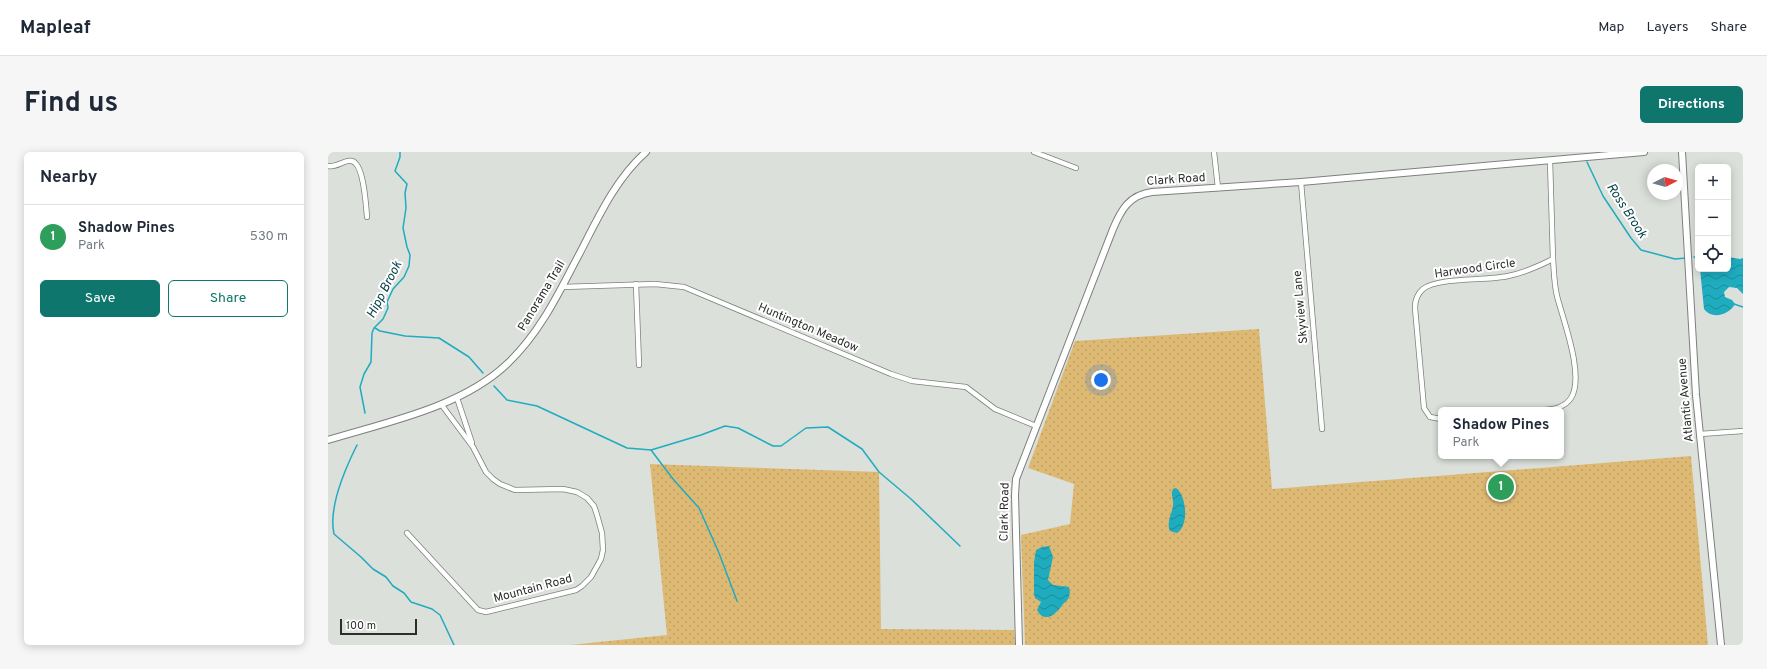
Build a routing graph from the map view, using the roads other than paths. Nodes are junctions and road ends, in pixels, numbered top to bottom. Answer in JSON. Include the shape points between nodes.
{"nodes":[{"id":1,"x":646,"y":152,"type":"edge"},
{"id":2,"x":1034,"y":152,"type":"edge"},
{"id":3,"x":1214,"y":152,"type":"edge"},
{"id":4,"x":1644,"y":152,"type":"edge"},
{"id":5,"x":1682,"y":152,"type":"edge"},
{"id":6,"x":1550,"y":161,"type":"junction"},
{"id":7,"x":328,"y":166,"type":"edge"},
{"id":8,"x":1076,"y":168,"type":"dead end"},
{"id":9,"x":1301,"y":182,"type":"junction"},
{"id":10,"x":1218,"y":188,"type":"junction"},
{"id":11,"x":367,"y":217,"type":"dead end"},
{"id":12,"x":1554,"y":259,"type":"junction"},
{"id":13,"x":636,"y":284,"type":"junction"},
{"id":14,"x":562,"y":287,"type":"junction"},
{"id":15,"x":639,"y":365,"type":"dead end"},
{"id":16,"x":457,"y":398,"type":"junction"},
{"id":17,"x":441,"y":404,"type":"junction"},
{"id":18,"x":1560,"y":407,"type":"edge"},
{"id":19,"x":1438,"y":418,"type":"edge"},
{"id":20,"x":1036,"y":426,"type":"junction"},
{"id":21,"x":1322,"y":429,"type":"dead end"},
{"id":22,"x":1743,"y":431,"type":"edge"},
{"id":23,"x":1700,"y":434,"type":"junction"},
{"id":24,"x":328,"y":440,"type":"edge"},
{"id":25,"x":473,"y":447,"type":"junction"},
{"id":26,"x":407,"y":533,"type":"dead end"},
{"id":27,"x":1020,"y":645,"type":"edge"},
{"id":28,"x":1721,"y":645,"type":"edge"}],
"edges":[{"from":1,"to":14,"type":"street","name":"Panorama Trail","via":[[624,176]]},
{"from":2,"to":8,"type":"street"},
{"from":3,"to":10,"type":"street"},
{"from":4,"to":6,"type":"street","name":"Clark Road"},
{"from":5,"to":23,"type":"street","name":"Atlantic Avenue"},
{"from":6,"to":9,"type":"street","name":"Clark Road"},
{"from":6,"to":12,"type":"street"},
{"from":7,"to":11,"type":"street","via":[[354,162],[364,189]]},
{"from":9,"to":10,"type":"street","name":"Clark Road"},
{"from":9,"to":21,"type":"street","name":"Skyview Lane"},
{"from":10,"to":20,"type":"street","name":"Clark Road","via":[[1144,193],[1126,204],[1112,229]]},
{"from":12,"to":18,"type":"street","via":[[1557,295],[1572,349],[1576,384],[1571,398]]},
{"from":12,"to":19,"type":"street","name":"Harwood Circle","via":[[1508,276],[1438,283],[1420,292],[1415,308],[1424,408],[1430,417]]},
{"from":13,"to":14,"type":"street","name":"Huntington Meadow"},
{"from":13,"to":15,"type":"street"},
{"from":13,"to":20,"type":"street","name":"Huntington Meadow","via":[[670,284],[684,287],[896,376],[966,387],[995,409]]},
{"from":14,"to":16,"type":"street","name":"Panorama Trail","via":[[546,315],[518,353],[495,375]]},
{"from":16,"to":17,"type":"street","name":"Panorama Trail"},
{"from":16,"to":25,"type":"street","name":"Mountain Road"},
{"from":17,"to":24,"type":"street","name":"Panorama Trail"},
{"from":17,"to":25,"type":"street","name":"Mountain Road"},
{"from":20,"to":27,"type":"street","name":"Clark Road","via":[[1015,487]]},
{"from":22,"to":23,"type":"street"},
{"from":23,"to":28,"type":"street","name":"Atlantic Avenue"},
{"from":25,"to":26,"type":"street","name":"Mountain Road","via":[[486,472],[500,484],[515,490],[572,490],[591,502],[597,514],[604,546],[601,560],[591,577],[576,590],[486,612],[478,610]]}]}
